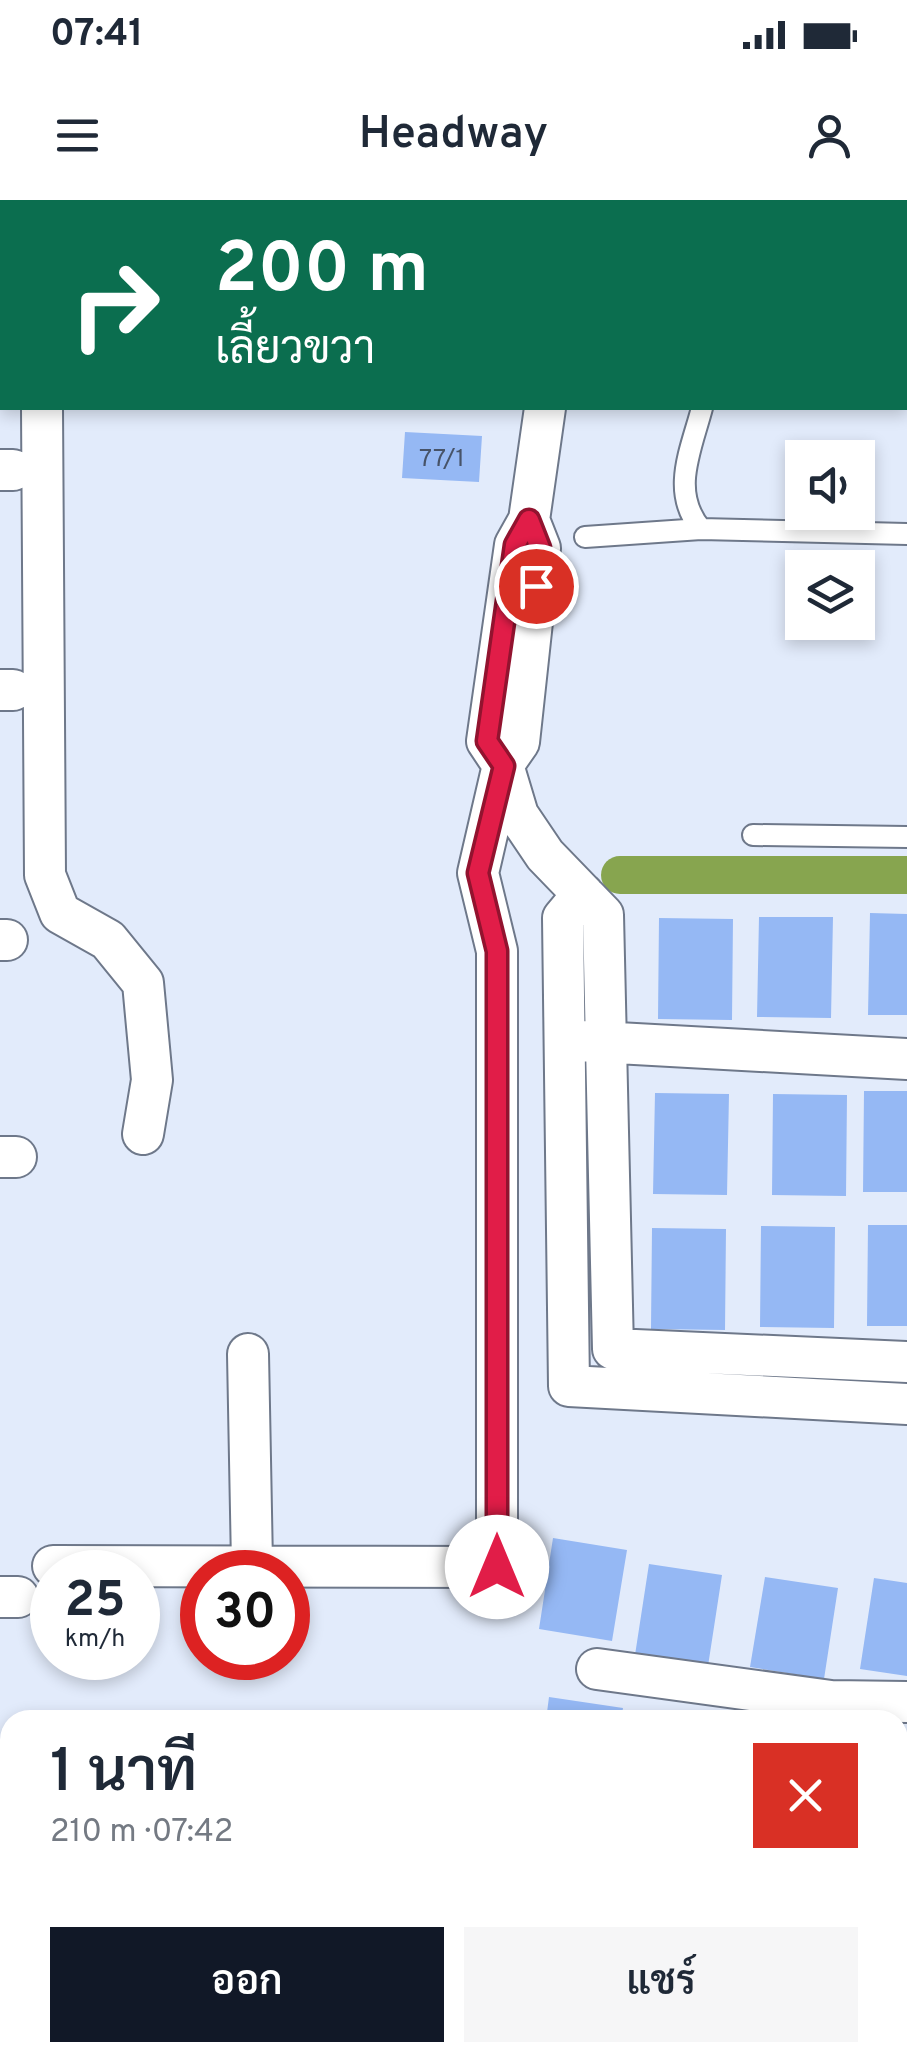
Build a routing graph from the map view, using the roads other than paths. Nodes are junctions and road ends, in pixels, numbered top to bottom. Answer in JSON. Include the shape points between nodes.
{"nodes":[{"id":1,"x":42,"y":410,"type":"edge"},
{"id":2,"x":545,"y":410,"type":"edge"},
{"id":3,"x":701,"y":410,"type":"edge"},
{"id":4,"x":701,"y":529,"type":"junction"},
{"id":5,"x":907,"y":534,"type":"edge"},
{"id":6,"x":585,"y":537,"type":"dead end"},
{"id":7,"x":504,"y":766,"type":"junction"},
{"id":8,"x":752,"y":835,"type":"dead end"},
{"id":9,"x":907,"y":837,"type":"edge"},
{"id":10,"x":582,"y":894,"type":"junction"},
{"id":11,"x":564,"y":1041,"type":"junction"},
{"id":12,"x":608,"y":1042,"type":"junction"},
{"id":13,"x":907,"y":1058,"type":"edge"},
{"id":14,"x":142,"y":1134,"type":"dead end"},
{"id":15,"x":248,"y":1354,"type":"dead end"},
{"id":16,"x":806,"y":1358,"type":"junction"},
{"id":17,"x":907,"y":1362,"type":"edge"},
{"id":18,"x":805,"y":1398,"type":"junction"},
{"id":19,"x":907,"y":1404,"type":"edge"},
{"id":20,"x":252,"y":1550,"type":"edge"},
{"id":21,"x":310,"y":1565,"type":"edge"},
{"id":22,"x":597,"y":1668,"type":"dead end"},
{"id":23,"x":907,"y":1702,"type":"edge"}],
"edges":[{"from":1,"to":14,"type":"street","via":[[45,875],[60,912],[108,940],[144,983],[152,1080]]},
{"from":2,"to":7,"type":"street","via":[[529,520],[540,548],[519,742]]},
{"from":3,"to":4,"type":"lane","via":[[683,498]]},
{"from":4,"to":5,"type":"lane"},
{"from":4,"to":6,"type":"lane"},
{"from":7,"to":10,"type":"street","via":[[518,815]]},
{"from":7,"to":21,"type":"street","via":[[478,873],[497,951],[497,1567]]},
{"from":8,"to":9,"type":"lane"},
{"from":10,"to":11,"type":"street","via":[[563,918]]},
{"from":10,"to":12,"type":"street","via":[[603,915]]},
{"from":11,"to":12,"type":"street"},
{"from":11,"to":18,"type":"street","via":[[569,1386]]},
{"from":12,"to":13,"type":"street"},
{"from":12,"to":16,"type":"street","via":[[612,1348]]},
{"from":15,"to":20,"type":"street"},
{"from":16,"to":17,"type":"street"},
{"from":16,"to":18,"type":"street"},
{"from":18,"to":19,"type":"street"},
{"from":22,"to":23,"type":"street","via":[[831,1701]]}]}
